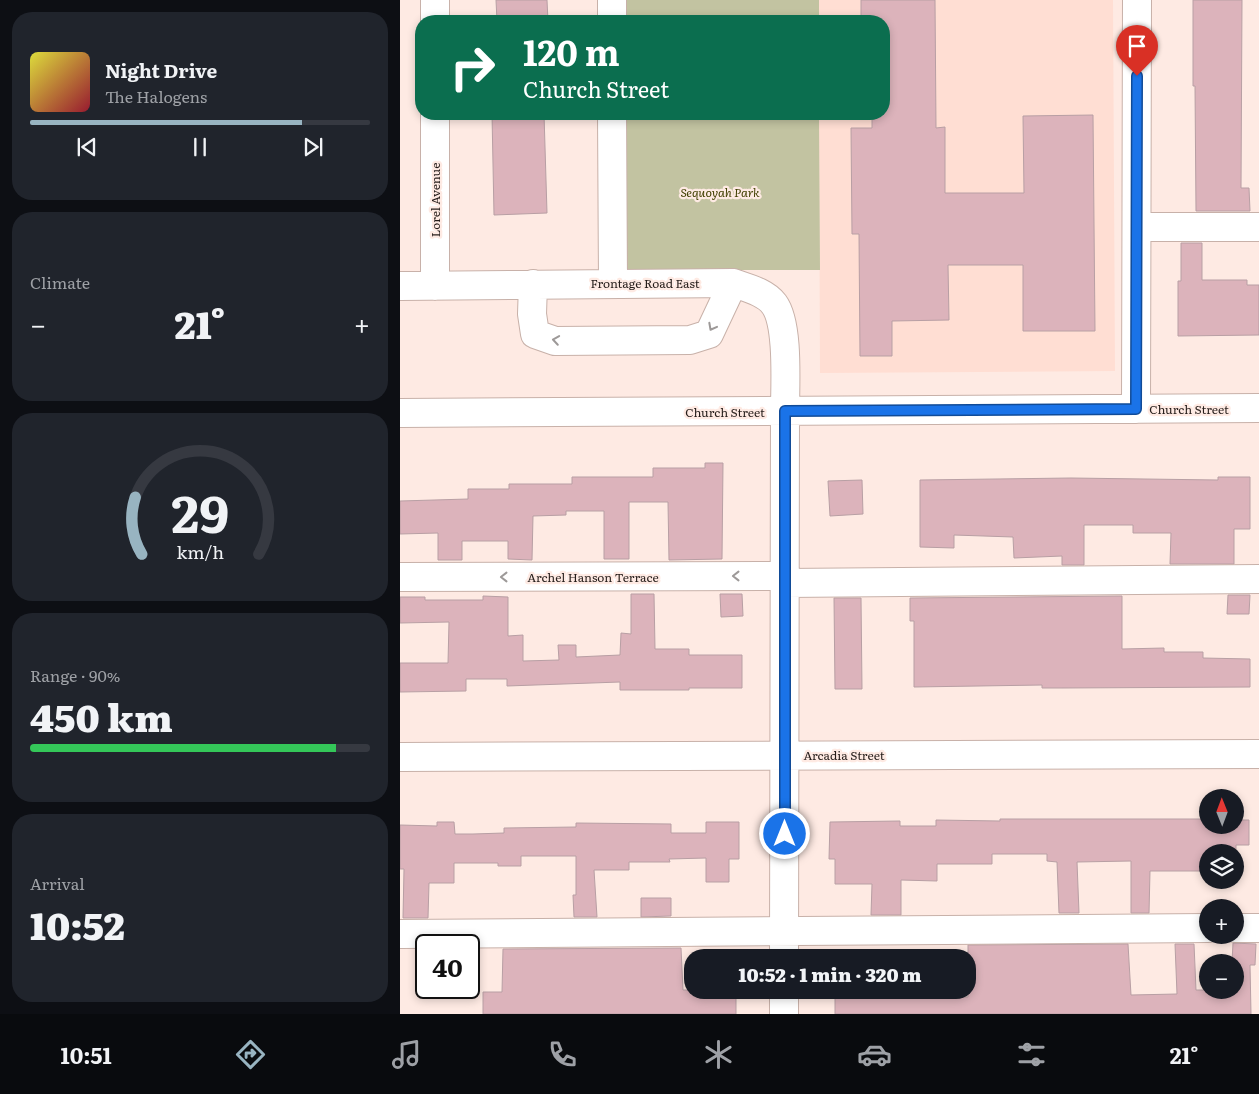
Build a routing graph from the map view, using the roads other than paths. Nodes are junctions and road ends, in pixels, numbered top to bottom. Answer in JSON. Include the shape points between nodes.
{"nodes":[{"id":1,"x":435,"y":0,"type":"edge"},
{"id":2,"x":612,"y":0,"type":"edge"},
{"id":3,"x":1137,"y":0,"type":"edge"},
{"id":4,"x":435,"y":15,"type":"edge"},
{"id":5,"x":612,"y":15,"type":"edge"},
{"id":6,"x":435,"y":120,"type":"edge"},
{"id":7,"x":612,"y":120,"type":"edge"},
{"id":8,"x":1137,"y":228,"type":"junction"},
{"id":9,"x":1259,"y":228,"type":"edge"},
{"id":10,"x":612,"y":283,"type":"junction"},
{"id":11,"x":733,"y":283,"type":"junction"},
{"id":12,"x":533,"y":284,"type":"junction"},
{"id":13,"x":400,"y":286,"type":"edge"},
{"id":14,"x":435,"y":286,"type":"junction"},
{"id":15,"x":1259,"y":408,"type":"edge"},
{"id":16,"x":1136,"y":409,"type":"junction"},
{"id":17,"x":785,"y":411,"type":"junction"},
{"id":18,"x":400,"y":413,"type":"edge"},
{"id":19,"x":400,"y":577,"type":"edge"},
{"id":20,"x":1259,"y":579,"type":"edge"},
{"id":21,"x":785,"y":580,"type":"junction"},
{"id":22,"x":1259,"y":754,"type":"edge"},
{"id":23,"x":785,"y":756,"type":"junction"},
{"id":24,"x":400,"y":757,"type":"edge"},
{"id":25,"x":1199,"y":928,"type":"edge"},
{"id":26,"x":1244,"y":928,"type":"edge"},
{"id":27,"x":1259,"y":928,"type":"edge"},
{"id":28,"x":400,"y":934,"type":"edge"},
{"id":29,"x":784,"y":944,"type":"edge"},
{"id":30,"x":784,"y":999,"type":"edge"},
{"id":31,"x":784,"y":1014,"type":"edge"}],
"edges":[{"from":1,"to":4,"type":"street"},
{"from":2,"to":5,"type":"street"},
{"from":3,"to":8,"type":"street"},
{"from":6,"to":14,"type":"street","name":"Lorel Avenue"},
{"from":7,"to":10,"type":"street"},
{"from":8,"to":9,"type":"street"},
{"from":8,"to":16,"type":"street"},
{"from":10,"to":11,"type":"street","name":"Frontage Road East"},
{"from":10,"to":12,"type":"street","name":"Frontage Road East"},
{"from":11,"to":12,"type":"street","one_way":true,"via":[[709,334],[690,340],[554,341],[535,334]]},
{"from":11,"to":17,"type":"street","name":"Frontage Road East","via":[[756,290],[773,302],[781,316]]},
{"from":12,"to":14,"type":"street","name":"Frontage Road East"},
{"from":13,"to":14,"type":"street","name":"Frontage Road East"},
{"from":15,"to":16,"type":"street","name":"Church Street"},
{"from":16,"to":17,"type":"street","name":"Church Street"},
{"from":17,"to":18,"type":"street","name":"Church Street"},
{"from":17,"to":21,"type":"street","name":"Frontage Road East"},
{"from":21,"to":19,"type":"street","name":"Archel Hanson Terrace","one_way":true},
{"from":20,"to":21,"type":"street","name":"Archel Hanson Terrace"},
{"from":21,"to":23,"type":"street","name":"Frontage Road East"},
{"from":22,"to":23,"type":"street","name":"Arcadia Street"},
{"from":23,"to":24,"type":"street","name":"Arcadia Street"},
{"from":23,"to":29,"type":"street","name":"Frontage Road East"},
{"from":25,"to":29,"type":"street"},
{"from":26,"to":27,"type":"street"},
{"from":28,"to":29,"type":"street"},
{"from":30,"to":31,"type":"street"}]}
